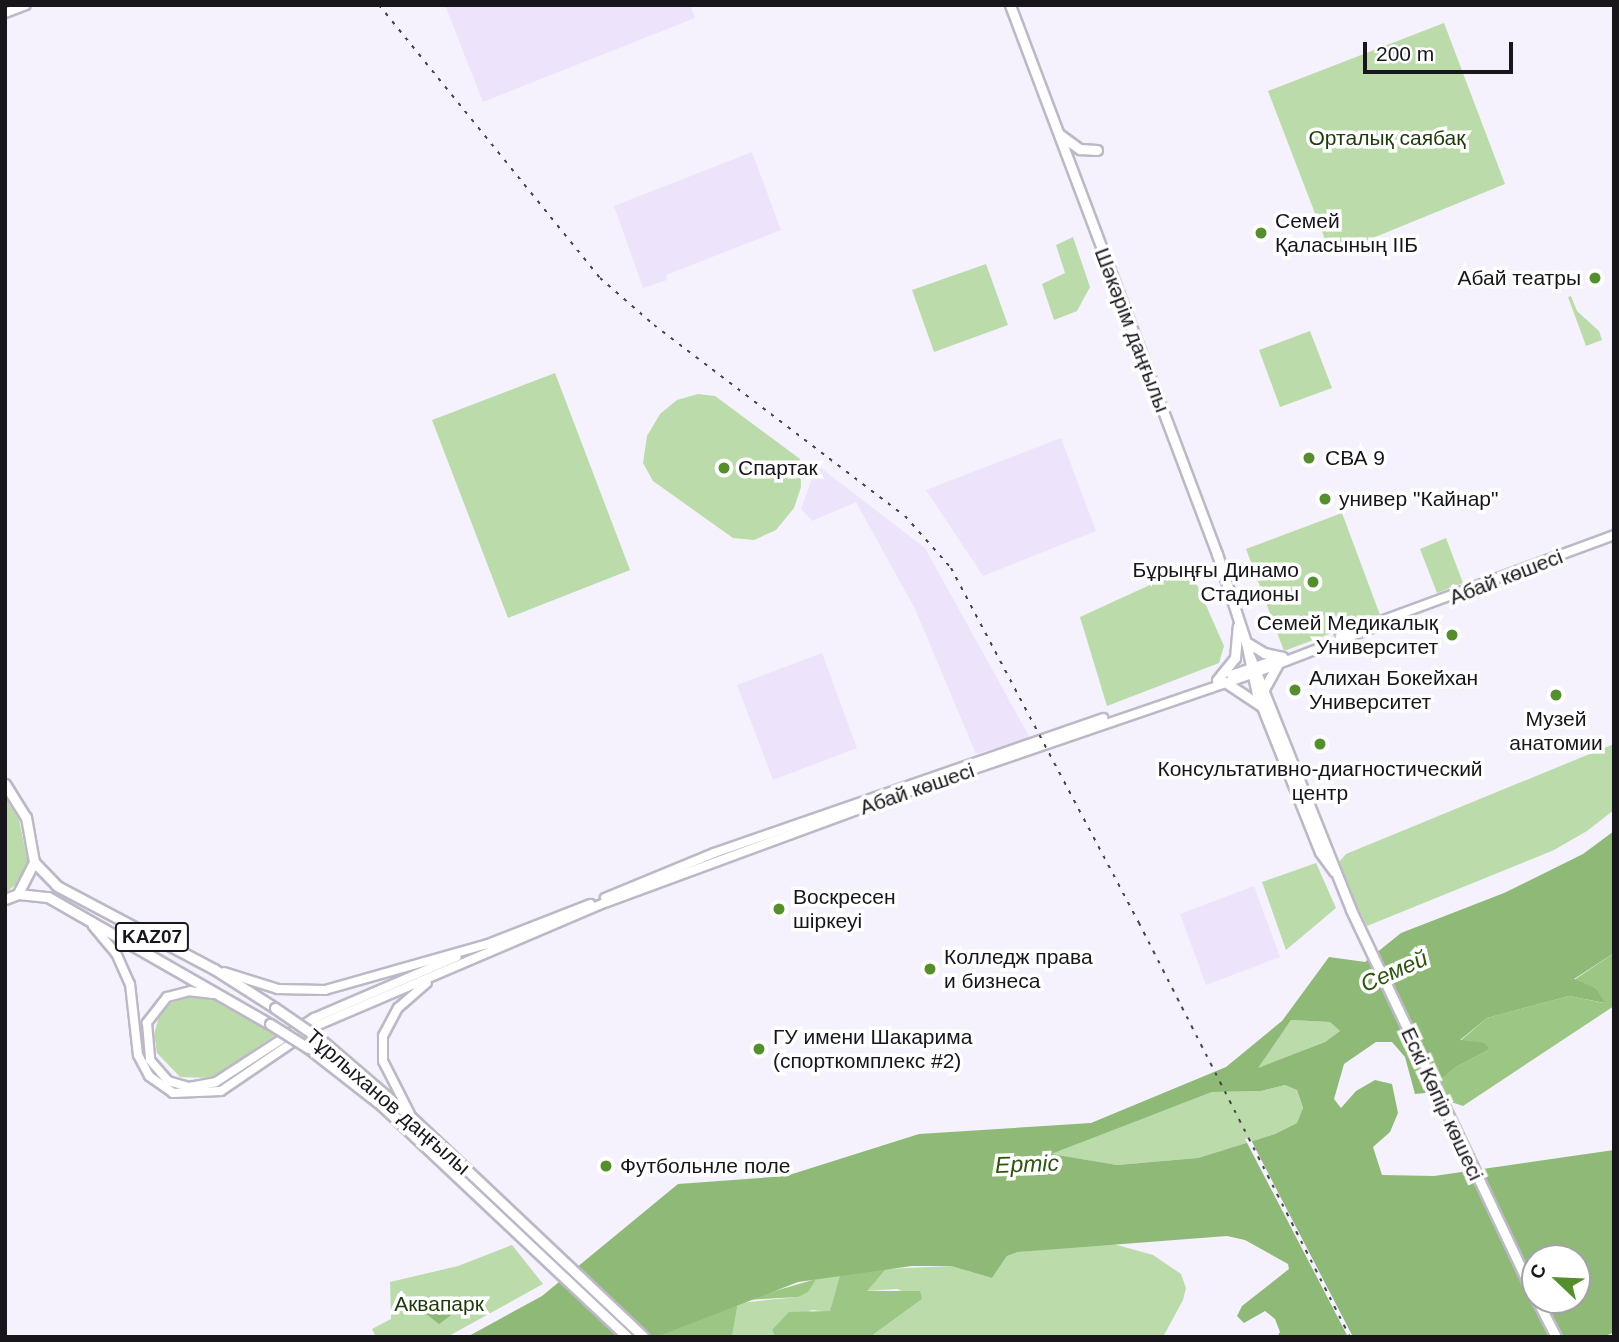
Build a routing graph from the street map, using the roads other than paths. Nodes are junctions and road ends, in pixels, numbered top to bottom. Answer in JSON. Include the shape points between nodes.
{"nodes":[{"id":1,"x":26,"y":5,"type":"edge"},
{"id":2,"x":1010,"y":5,"type":"edge"},
{"id":3,"x":5,"y":13,"type":"edge"},
{"id":4,"x":1059,"y":134,"type":"junction"},
{"id":5,"x":1097,"y":150,"type":"dead end"},
{"id":6,"x":1613,"y":535,"type":"edge"},
{"id":7,"x":1238,"y":621,"type":"junction"},
{"id":8,"x":1246,"y":642,"type":"junction"},
{"id":9,"x":1280,"y":661,"type":"junction"},
{"id":10,"x":1254,"y":670,"type":"junction"},
{"id":11,"x":1221,"y":681,"type":"junction"},
{"id":12,"x":1264,"y":689,"type":"junction"},
{"id":13,"x":1261,"y":706,"type":"junction"},
{"id":14,"x":5,"y":784,"type":"edge"},
{"id":15,"x":34,"y":862,"type":"junction"},
{"id":16,"x":1334,"y":871,"type":"junction"},
{"id":17,"x":18,"y":894,"type":"junction"},
{"id":18,"x":5,"y":899,"type":"edge"},
{"id":19,"x":71,"y":909,"type":"junction"},
{"id":20,"x":1351,"y":911,"type":"joint"},
{"id":21,"x":471,"y":949,"type":"junction"},
{"id":22,"x":214,"y":969,"type":"junction"},
{"id":23,"x":438,"y":975,"type":"junction"},
{"id":24,"x":239,"y":1003,"type":"junction"},
{"id":25,"x":411,"y":1117,"type":"junction"},
{"id":26,"x":1521,"y":1268,"type":"edge"},
{"id":27,"x":1544,"y":1314,"type":"edge"},
{"id":28,"x":627,"y":1337,"type":"edge"},
{"id":29,"x":644,"y":1337,"type":"edge"},
{"id":30,"x":1556,"y":1337,"type":"edge"}],
"edges":[{"from":1,"to":3,"type":"main road"},
{"from":2,"to":4,"type":"main road","name":"Шәкәрім даңғылы"},
{"from":4,"to":5,"type":"main road","via":[[1080,149]]},
{"from":4,"to":7,"type":"main road","name":"Шәкәрім даңғылы"},
{"from":6,"to":9,"type":"main road","name":"Абай көшесі"},
{"from":7,"to":8,"type":"main road","name":"Шәкәрім даңғылы"},
{"from":7,"to":11,"type":"main road","via":[[1235,658]]},
{"from":8,"to":9,"type":"main road"},
{"from":8,"to":10,"type":"main road","name":"Шәкәрім даңғылы"},
{"from":9,"to":10,"type":"main road","name":"Абай көшесі"},
{"from":9,"to":12,"type":"main road"},
{"from":10,"to":11,"type":"main road","name":"Абай көшесі"},
{"from":10,"to":12,"type":"main road","name":"Шәкәрім даңғылы"},
{"from":10,"to":13,"type":"main road","name":"Шәкәрім даңғылы"},
{"from":11,"to":13,"type":"main road"},
{"from":11,"to":21,"type":"main road","name":"Абай көшесі","via":[[714,853]]},
{"from":11,"to":23,"type":"main road","name":"Абай көшесі","via":[[716,860]]},
{"from":12,"to":16,"type":"main road","name":"Шәкәрім даңғылы"},
{"from":13,"to":16,"type":"main road","name":"Шәкәрім даңғылы","via":[[1320,852]]},
{"from":14,"to":15,"type":"main road","via":[[26,817]]},
{"from":15,"to":17,"type":"main road"},
{"from":15,"to":22,"type":"main road","name":"Тұрлыханов даңғылы","number":"KAZ07","via":[[57,886]]},
{"from":16,"to":20,"type":"main road","name":"Шәкәрім даңғылы"},
{"from":17,"to":18,"type":"main road","number":"KAZ07"},
{"from":17,"to":19,"type":"main road","name":"Тұрлыханов даңғылы","number":"KAZ07","via":[[48,897]]},
{"from":19,"to":23,"type":"main road","via":[[97,929],[117,953],[135,1004],[142,1067],[173,1093],[221,1091],[318,1025]]},
{"from":19,"to":24,"type":"main road","name":"Тұрлыханов даңғылы","number":"KAZ07"},
{"from":20,"to":26,"type":"main road","name":"Ескі Көпір көшесі"},
{"from":21,"to":22,"type":"main road","via":[[324,989],[278,989]]},
{"from":21,"to":24,"type":"main road","via":[[314,1017],[201,1087],[169,1081],[158,1071],[146,1044],[148,1023],[167,997],[208,992]]},
{"from":22,"to":25,"type":"main road","name":"Тұрлыханов даңғылы","number":"KAZ07","bridge":true,"via":[[320,1039]]},
{"from":23,"to":25,"type":"main road","via":[[398,1007],[383,1036],[383,1061]]},
{"from":24,"to":28,"type":"main road","name":"Тұрлыханов даңғылы","number":"KAZ07","bridge":true,"via":[[308,1048],[381,1105]]},
{"from":25,"to":29,"type":"main road","name":"Тұрлыханов даңғылы","number":"KAZ07"},
{"from":27,"to":30,"type":"main road","name":"Ескі Көпір көшесі"}]}
